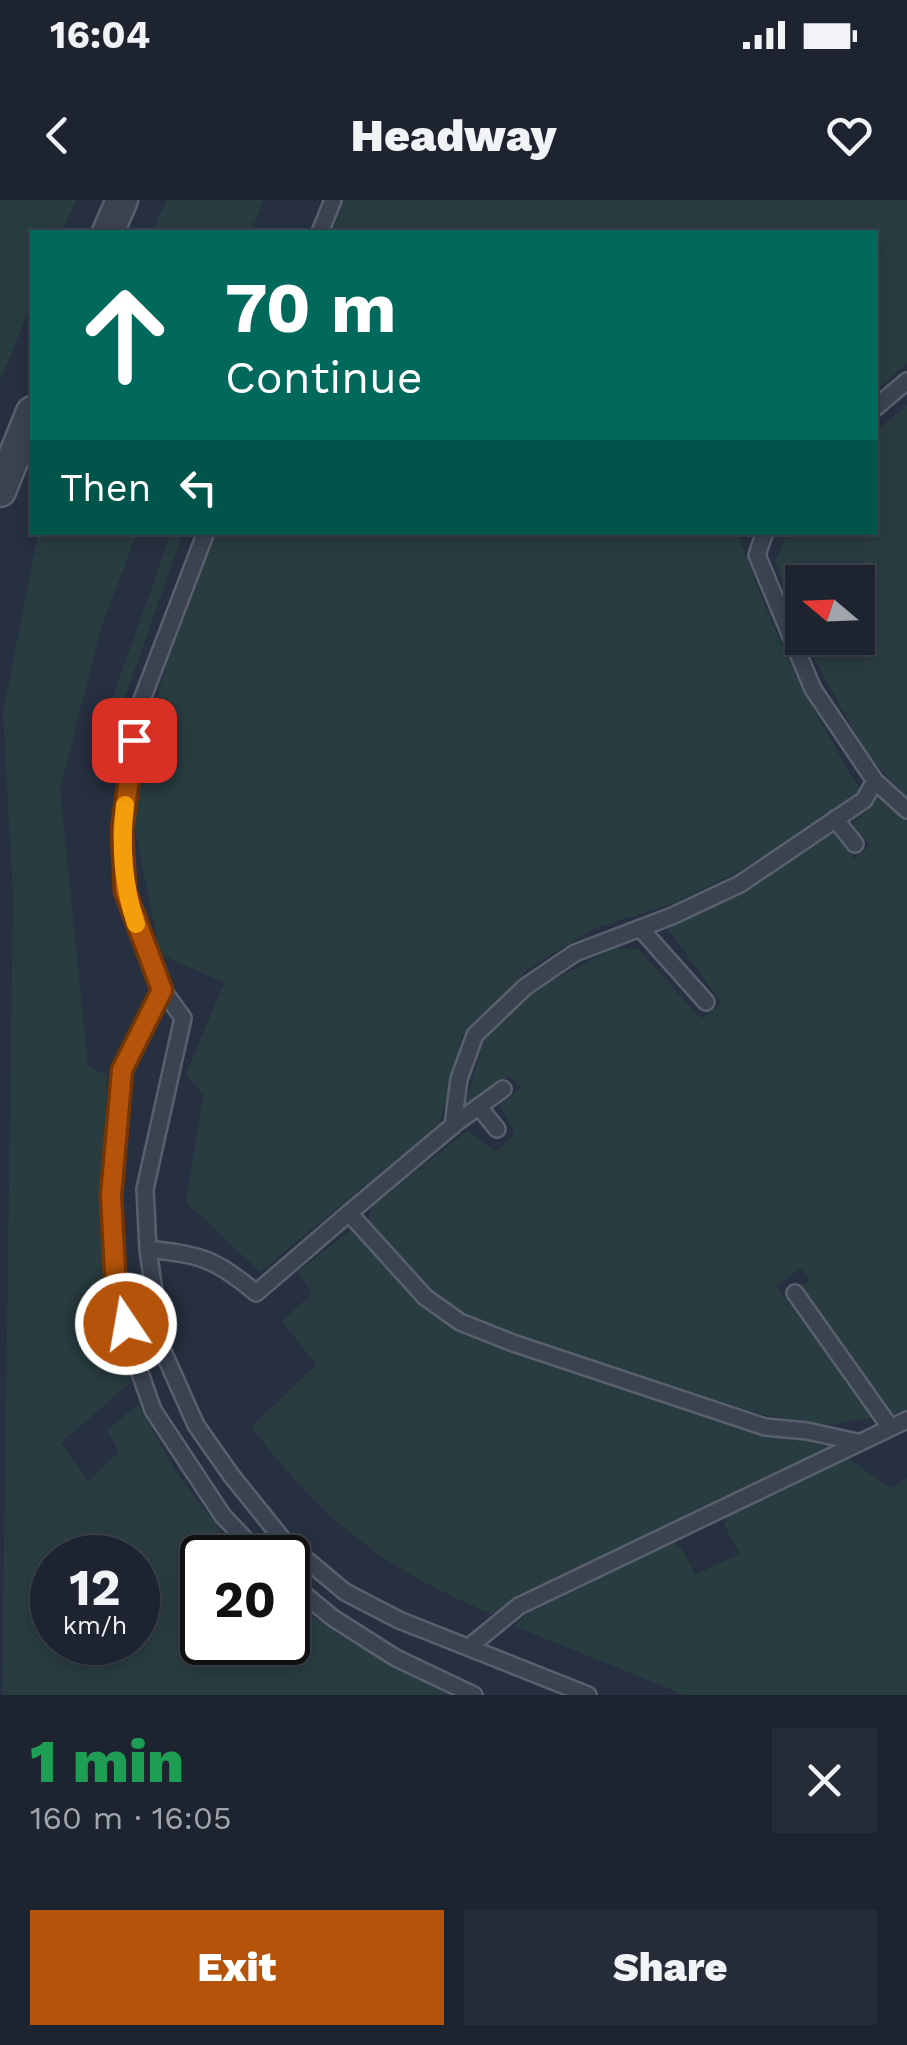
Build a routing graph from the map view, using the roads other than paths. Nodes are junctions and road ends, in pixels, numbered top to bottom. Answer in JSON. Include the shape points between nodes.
{"nodes":[{"id":1,"x":122,"y":200,"type":"edge"},
{"id":2,"x":332,"y":200,"type":"edge"},
{"id":3,"x":109,"y":230,"type":"edge"},
{"id":4,"x":321,"y":230,"type":"edge"},
{"id":5,"x":907,"y":381,"type":"edge"},
{"id":6,"x":878,"y":405,"type":"edge"},
{"id":7,"x":30,"y":417,"type":"edge"},
{"id":8,"x":0,"y":491,"type":"edge"},
{"id":9,"x":205,"y":535,"type":"edge"},
{"id":10,"x":764,"y":535,"type":"edge"},
{"id":11,"x":874,"y":781,"type":"junction"},
{"id":12,"x":907,"y":810,"type":"edge"},
{"id":13,"x":835,"y":819,"type":"junction"},
{"id":14,"x":855,"y":844,"type":"dead end"},
{"id":15,"x":640,"y":928,"type":"junction"},
{"id":16,"x":162,"y":990,"type":"junction"},
{"id":17,"x":706,"y":1002,"type":"dead end"},
{"id":18,"x":503,"y":1088,"type":"dead end"},
{"id":19,"x":479,"y":1107,"type":"junction"},
{"id":20,"x":453,"y":1126,"type":"junction"},
{"id":21,"x":498,"y":1129,"type":"dead end"},
{"id":22,"x":349,"y":1214,"type":"junction"},
{"id":23,"x":148,"y":1249,"type":"junction"},
{"id":24,"x":795,"y":1293,"type":"dead end"},
{"id":25,"x":907,"y":1420,"type":"edge"},
{"id":26,"x":890,"y":1427,"type":"junction"},
{"id":27,"x":857,"y":1442,"type":"junction"},
{"id":28,"x":241,"y":1535,"type":"edge"},
{"id":29,"x":310,"y":1599,"type":"edge"},
{"id":30,"x":470,"y":1648,"type":"junction"},
{"id":31,"x":474,"y":1695,"type":"edge"},
{"id":32,"x":588,"y":1695,"type":"edge"}],
"edges":[{"from":1,"to":3,"type":"street"},
{"from":2,"to":4,"type":"lane"},
{"from":5,"to":6,"type":"lane"},
{"from":7,"to":8,"type":"street"},
{"from":9,"to":16,"type":"lane","via":[[138,710],[122,830],[125,891]]},
{"from":10,"to":11,"type":"lane","via":[[757,555],[813,689]]},
{"from":11,"to":12,"type":"lane"},
{"from":11,"to":13,"type":"lane","via":[[864,800]]},
{"from":13,"to":14,"type":"lane"},
{"from":13,"to":15,"type":"lane","via":[[740,884]]},
{"from":15,"to":17,"type":"lane"},
{"from":15,"to":20,"type":"lane","via":[[574,953],[476,1035],[459,1079]]},
{"from":16,"to":23,"type":"lane","via":[[183,1018],[145,1189]]},
{"from":16,"to":28,"type":"lane","via":[[122,1070],[111,1196],[115,1272],[153,1410]]},
{"from":18,"to":19,"type":"lane"},
{"from":19,"to":20,"type":"lane"},
{"from":19,"to":21,"type":"lane"},
{"from":20,"to":22,"type":"lane"},
{"from":22,"to":23,"type":"lane","via":[[256,1292],[226,1267]]},
{"from":22,"to":27,"type":"lane","via":[[425,1297],[460,1322],[766,1427]]},
{"from":23,"to":30,"type":"lane","via":[[162,1349],[196,1425],[231,1475],[284,1540],[345,1592]]},
{"from":24,"to":26,"type":"lane"},
{"from":25,"to":26,"type":"lane"},
{"from":26,"to":27,"type":"lane"},
{"from":27,"to":30,"type":"lane","via":[[519,1606]]},
{"from":29,"to":31,"type":"lane","via":[[396,1658]]},
{"from":30,"to":32,"type":"lane"}]}
